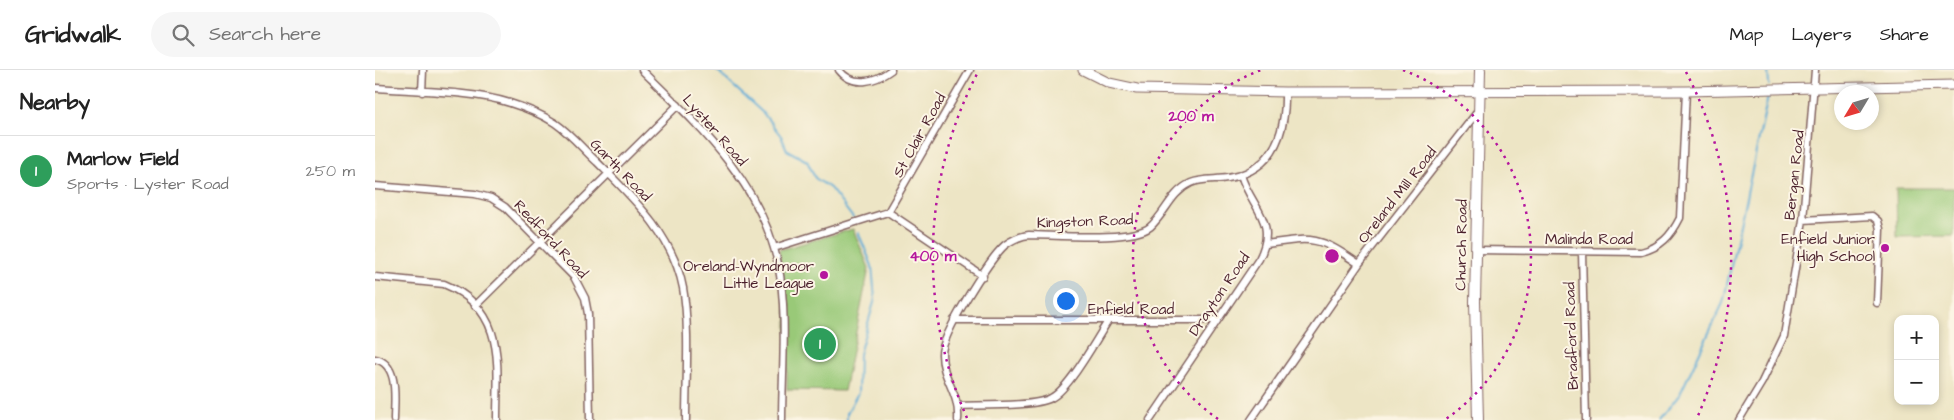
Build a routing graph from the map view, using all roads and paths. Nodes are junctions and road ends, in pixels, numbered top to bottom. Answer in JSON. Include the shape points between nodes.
{"nodes":[{"id":1,"x":423,"y":70,"type":"edge"},
{"id":2,"x":642,"y":70,"type":"edge"},
{"id":3,"x":839,"y":70,"type":"edge"},
{"id":4,"x":891,"y":70,"type":"edge"},
{"id":5,"x":970,"y":70,"type":"edge"},
{"id":6,"x":1083,"y":70,"type":"edge"},
{"id":7,"x":1480,"y":70,"type":"edge"},
{"id":8,"x":1815,"y":70,"type":"edge"},
{"id":9,"x":1954,"y":84,"type":"edge"},
{"id":10,"x":375,"y":88,"type":"edge"},
{"id":11,"x":1815,"y":89,"type":"junction"},
{"id":12,"x":1685,"y":91,"type":"junction"},
{"id":13,"x":422,"y":92,"type":"junction"},
{"id":14,"x":1285,"y":92,"type":"junction"},
{"id":15,"x":1479,"y":93,"type":"junction"},
{"id":16,"x":678,"y":105,"type":"junction"},
{"id":17,"x":1479,"y":110,"type":"junction"},
{"id":18,"x":610,"y":174,"type":"junction"},
{"id":19,"x":1241,"y":175,"type":"junction"},
{"id":20,"x":375,"y":186,"type":"edge"},
{"id":21,"x":888,"y":212,"type":"junction"},
{"id":22,"x":1803,"y":220,"type":"junction"},
{"id":23,"x":540,"y":243,"type":"junction"},
{"id":24,"x":1266,"y":244,"type":"junction"},
{"id":25,"x":774,"y":248,"type":"junction"},
{"id":26,"x":1476,"y":250,"type":"junction"},
{"id":27,"x":1581,"y":252,"type":"junction"},
{"id":28,"x":1359,"y":264,"type":"junction"},
{"id":29,"x":983,"y":276,"type":"junction"},
{"id":30,"x":375,"y":277,"type":"edge"},
{"id":31,"x":1877,"y":303,"type":"dead end"},
{"id":32,"x":475,"y":306,"type":"junction"},
{"id":33,"x":954,"y":320,"type":"junction"},
{"id":34,"x":1217,"y":320,"type":"junction"},
{"id":35,"x":1108,"y":321,"type":"junction"},
{"id":36,"x":375,"y":360,"type":"edge"},
{"id":37,"x":958,"y":406,"type":"junction"},
{"id":38,"x":394,"y":420,"type":"edge"},
{"id":39,"x":497,"y":420,"type":"edge"},
{"id":40,"x":590,"y":420,"type":"edge"},
{"id":41,"x":686,"y":420,"type":"edge"},
{"id":42,"x":782,"y":420,"type":"edge"},
{"id":43,"x":958,"y":420,"type":"edge"},
{"id":44,"x":1150,"y":420,"type":"edge"},
{"id":45,"x":1251,"y":420,"type":"edge"},
{"id":46,"x":1478,"y":420,"type":"edge"},
{"id":47,"x":1586,"y":420,"type":"edge"},
{"id":48,"x":1739,"y":420,"type":"edge"}],
"edges":[{"from":1,"to":13,"type":"street"},
{"from":2,"to":16,"type":"street","name":"Lyster Road"},
{"from":3,"to":4,"type":"street","via":[[858,82],[877,79]]},
{"from":5,"to":21,"type":"street","name":"St Clair Road"},
{"from":6,"to":14,"type":"main road","via":[[1109,83],[1137,89]]},
{"from":7,"to":15,"type":"main road","name":"Church Road"},
{"from":8,"to":11,"type":"street","name":"Bergan Road"},
{"from":9,"to":11,"type":"main road"},
{"from":10,"to":13,"type":"street","name":"Garth Road"},
{"from":11,"to":12,"type":"main road"},
{"from":11,"to":22,"type":"street","name":"Bergan Road"},
{"from":12,"to":15,"type":"main road"},
{"from":12,"to":27,"type":"street","name":"Malinda Road","via":[[1680,218],[1671,234],[1653,249],[1641,252]]},
{"from":13,"to":18,"type":"street","name":"Garth Road","via":[[490,98],[534,112],[566,131]]},
{"from":14,"to":15,"type":"main road"},
{"from":14,"to":19,"type":"street","name":"Kingston Road","via":[[1285,124],[1276,146],[1260,163]]},
{"from":15,"to":17,"type":"main road","name":"Church Road"},
{"from":16,"to":18,"type":"street"},
{"from":16,"to":25,"type":"street","name":"Lyster Road","via":[[736,170],[756,205]]},
{"from":17,"to":26,"type":"main road","name":"Church Road"},
{"from":17,"to":28,"type":"street","name":"Oreland Mill Road"},
{"from":18,"to":23,"type":"street"},
{"from":18,"to":41,"type":"street","name":"Garth Road","via":[[652,220],[667,242],[677,266],[684,300]]},
{"from":19,"to":24,"type":"street","name":"Drayton Road","via":[[1262,214],[1267,231]]},
{"from":19,"to":29,"type":"street","name":"Kingston Road","via":[[1191,183],[1176,192],[1153,224],[1136,234],[1019,237],[1003,247]]},
{"from":20,"to":23,"type":"street","name":"Redford Road","via":[[484,196],[505,207]]},
{"from":21,"to":25,"type":"street"},
{"from":21,"to":29,"type":"street"},
{"from":22,"to":31,"type":"street","via":[[1872,216],[1877,221],[1880,229]]},
{"from":22,"to":48,"type":"street","name":"Bergan Road","via":[[1784,336]]},
{"from":23,"to":32,"type":"street"},
{"from":23,"to":40,"type":"street","name":"Redford Road","via":[[574,277],[585,298]]},
{"from":24,"to":28,"type":"street","via":[[1319,240]]},
{"from":24,"to":34,"type":"street","name":"Drayton Road"},
{"from":25,"to":42,"type":"street","name":"Lyster Road","via":[[780,282]]},
{"from":26,"to":27,"type":"street","name":"Malinda Road"},
{"from":26,"to":46,"type":"main road","name":"Church Road"},
{"from":27,"to":47,"type":"street","name":"Bradford Road"},
{"from":28,"to":45,"type":"street","name":"Oreland Mill Road"},
{"from":29,"to":33,"type":"street","name":"Kingston Road"},
{"from":30,"to":32,"type":"street","via":[[444,284],[454,288]]},
{"from":32,"to":39,"type":"street","via":[[490,326],[496,344]]},
{"from":33,"to":35,"type":"street","name":"Enfield Road"},
{"from":33,"to":37,"type":"street","name":"Kingston Road","via":[[944,340],[942,357],[943,370]]},
{"from":34,"to":35,"type":"street","name":"Enfield Road"},
{"from":34,"to":44,"type":"street","name":"Drayton Road"},
{"from":35,"to":37,"type":"street","via":[[1064,387],[1051,398],[1036,402]]},
{"from":36,"to":38,"type":"street","via":[[383,362],[392,375]]},
{"from":37,"to":43,"type":"street","name":"Kingston Road"}]}
